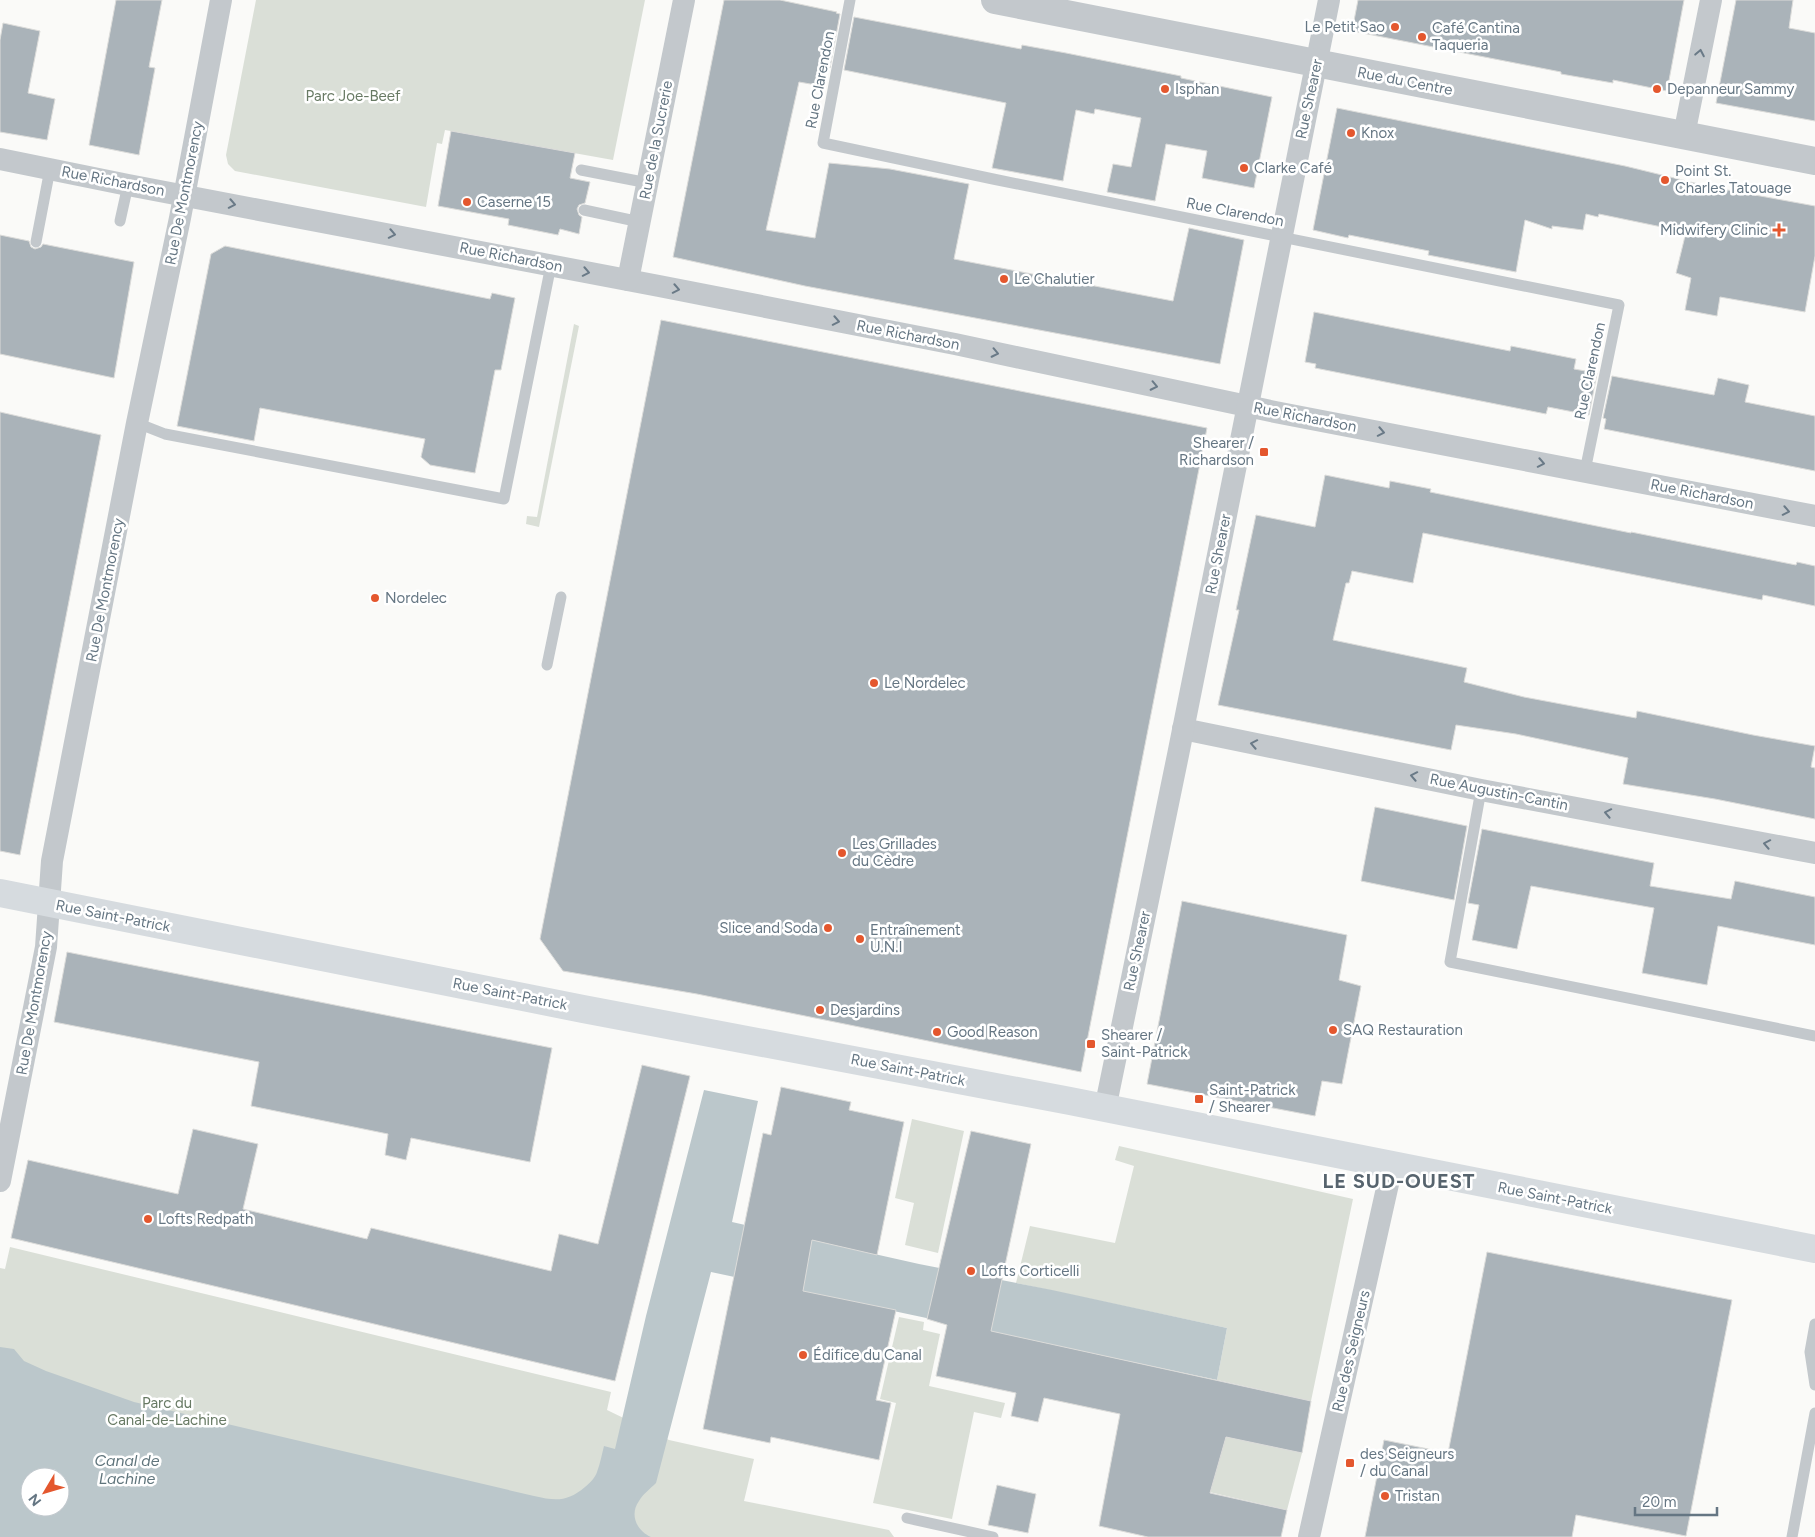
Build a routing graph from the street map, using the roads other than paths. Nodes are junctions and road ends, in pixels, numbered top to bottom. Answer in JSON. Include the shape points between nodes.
{"nodes":[{"id":1,"x":221,"y":0,"type":"edge"},
{"id":2,"x":684,"y":0,"type":"edge"},
{"id":3,"x":850,"y":0,"type":"edge"},
{"id":4,"x":994,"y":0,"type":"edge"},
{"id":5,"x":1329,"y":0,"type":"edge"},
{"id":6,"x":1711,"y":0,"type":"edge"},
{"id":7,"x":1316,"y":64,"type":"junction"},
{"id":8,"x":1684,"y":135,"type":"junction"},
{"id":9,"x":0,"y":159,"type":"edge"},
{"id":10,"x":1815,"y":161,"type":"edge"},
{"id":11,"x":50,"y":169,"type":"junction"},
{"id":12,"x":581,"y":170,"type":"dead end"},
{"id":13,"x":648,"y":183,"type":"junction"},
{"id":14,"x":128,"y":185,"type":"junction"},
{"id":15,"x":184,"y":195,"type":"junction"},
{"id":16,"x":584,"y":210,"type":"dead end"},
{"id":17,"x":120,"y":221,"type":"dead end"},
{"id":18,"x":640,"y":222,"type":"junction"},
{"id":19,"x":1281,"y":237,"type":"junction"},
{"id":20,"x":36,"y":242,"type":"dead end"},
{"id":21,"x":551,"y":265,"type":"junction"},
{"id":22,"x":628,"y":280,"type":"junction"},
{"id":23,"x":1248,"y":405,"type":"junction"},
{"id":24,"x":137,"y":423,"type":"junction"},
{"id":25,"x":1585,"y":471,"type":"junction"},
{"id":26,"x":1815,"y":516,"type":"edge"},
{"id":27,"x":562,"y":598,"type":"dead end"},
{"id":28,"x":547,"y":665,"type":"dead end"},
{"id":29,"x":1183,"y":729,"type":"junction"},
{"id":30,"x":1481,"y":790,"type":"junction"},
{"id":31,"x":1815,"y":853,"type":"edge"},
{"id":32,"x":0,"y":893,"type":"edge"},
{"id":33,"x":50,"y":903,"type":"junction"},
{"id":34,"x":1815,"y":1036,"type":"edge"},
{"id":35,"x":1105,"y":1109,"type":"junction"},
{"id":36,"x":1392,"y":1166,"type":"junction"},
{"id":37,"x":0,"y":1181,"type":"edge"},
{"id":38,"x":1815,"y":1249,"type":"edge"},
{"id":39,"x":1815,"y":1324,"type":"edge"},
{"id":40,"x":1815,"y":1385,"type":"edge"},
{"id":41,"x":1815,"y":1413,"type":"edge"},
{"id":42,"x":907,"y":1518,"type":"dead end"},
{"id":43,"x":993,"y":1537,"type":"edge"},
{"id":44,"x":1309,"y":1537,"type":"edge"},
{"id":45,"x":1792,"y":1537,"type":"edge"}],
"edges":[{"from":1,"to":15,"type":"street","name":"Rue De Montmorency"},
{"from":2,"to":13,"type":"street","name":"Rue de la Sucrerie"},
{"from":3,"to":19,"type":"lane","name":"Rue Clarendon","via":[[823,143]]},
{"from":4,"to":7,"type":"street","name":"Rue du Centre"},
{"from":5,"to":7,"type":"street","name":"Rue Shearer"},
{"from":8,"to":6,"type":"street","one_way":true},
{"from":7,"to":8,"type":"street","name":"Rue du Centre"},
{"from":7,"to":19,"type":"street","name":"Rue Shearer"},
{"from":8,"to":10,"type":"street","name":"Rue du Centre"},
{"from":9,"to":11,"type":"street","name":"Rue Richardson"},
{"from":11,"to":14,"type":"street","name":"Rue Richardson"},
{"from":11,"to":20,"type":"lane"},
{"from":12,"to":13,"type":"lane"},
{"from":13,"to":18,"type":"street","name":"Rue de la Sucrerie"},
{"from":14,"to":15,"type":"street","name":"Rue Richardson"},
{"from":14,"to":17,"type":"lane"},
{"from":15,"to":21,"type":"street","name":"Rue Richardson","one_way":true},
{"from":15,"to":24,"type":"street","name":"Rue De Montmorency"},
{"from":16,"to":18,"type":"lane"},
{"from":18,"to":22,"type":"street","name":"Rue de la Sucrerie"},
{"from":19,"to":23,"type":"street","name":"Rue Shearer"},
{"from":19,"to":25,"type":"lane","name":"Rue Clarendon","via":[[1619,305]]},
{"from":21,"to":22,"type":"street","name":"Rue Richardson","one_way":true},
{"from":21,"to":24,"type":"lane","via":[[504,499],[166,434]]},
{"from":22,"to":23,"type":"street","name":"Rue Richardson","one_way":true},
{"from":23,"to":25,"type":"street","name":"Rue Richardson","one_way":true},
{"from":23,"to":29,"type":"street","name":"Rue Shearer"},
{"from":24,"to":33,"type":"street","name":"Rue De Montmorency","via":[[52,861]]},
{"from":25,"to":26,"type":"street","name":"Rue Richardson","one_way":true},
{"from":27,"to":28,"type":"lane"},
{"from":30,"to":29,"type":"street","name":"Rue Augustin-Cantin","one_way":true},
{"from":29,"to":35,"type":"street","name":"Rue Shearer"},
{"from":31,"to":30,"type":"street","name":"Rue Augustin-Cantin","one_way":true},
{"from":30,"to":34,"type":"lane","via":[[1450,962]]},
{"from":32,"to":33,"type":"main road","name":"Rue Saint-Patrick"},
{"from":33,"to":35,"type":"main road","name":"Rue Saint-Patrick"},
{"from":33,"to":37,"type":"street","name":"Rue De Montmorency","via":[[46,947]]},
{"from":35,"to":36,"type":"main road","name":"Rue Saint-Patrick"},
{"from":36,"to":38,"type":"main road","name":"Rue Saint-Patrick"},
{"from":36,"to":44,"type":"street","name":"Rue des Seigneurs"},
{"from":39,"to":40,"type":"lane","via":[[1810,1352]]},
{"from":41,"to":45,"type":"lane"},
{"from":42,"to":43,"type":"lane"}]}
